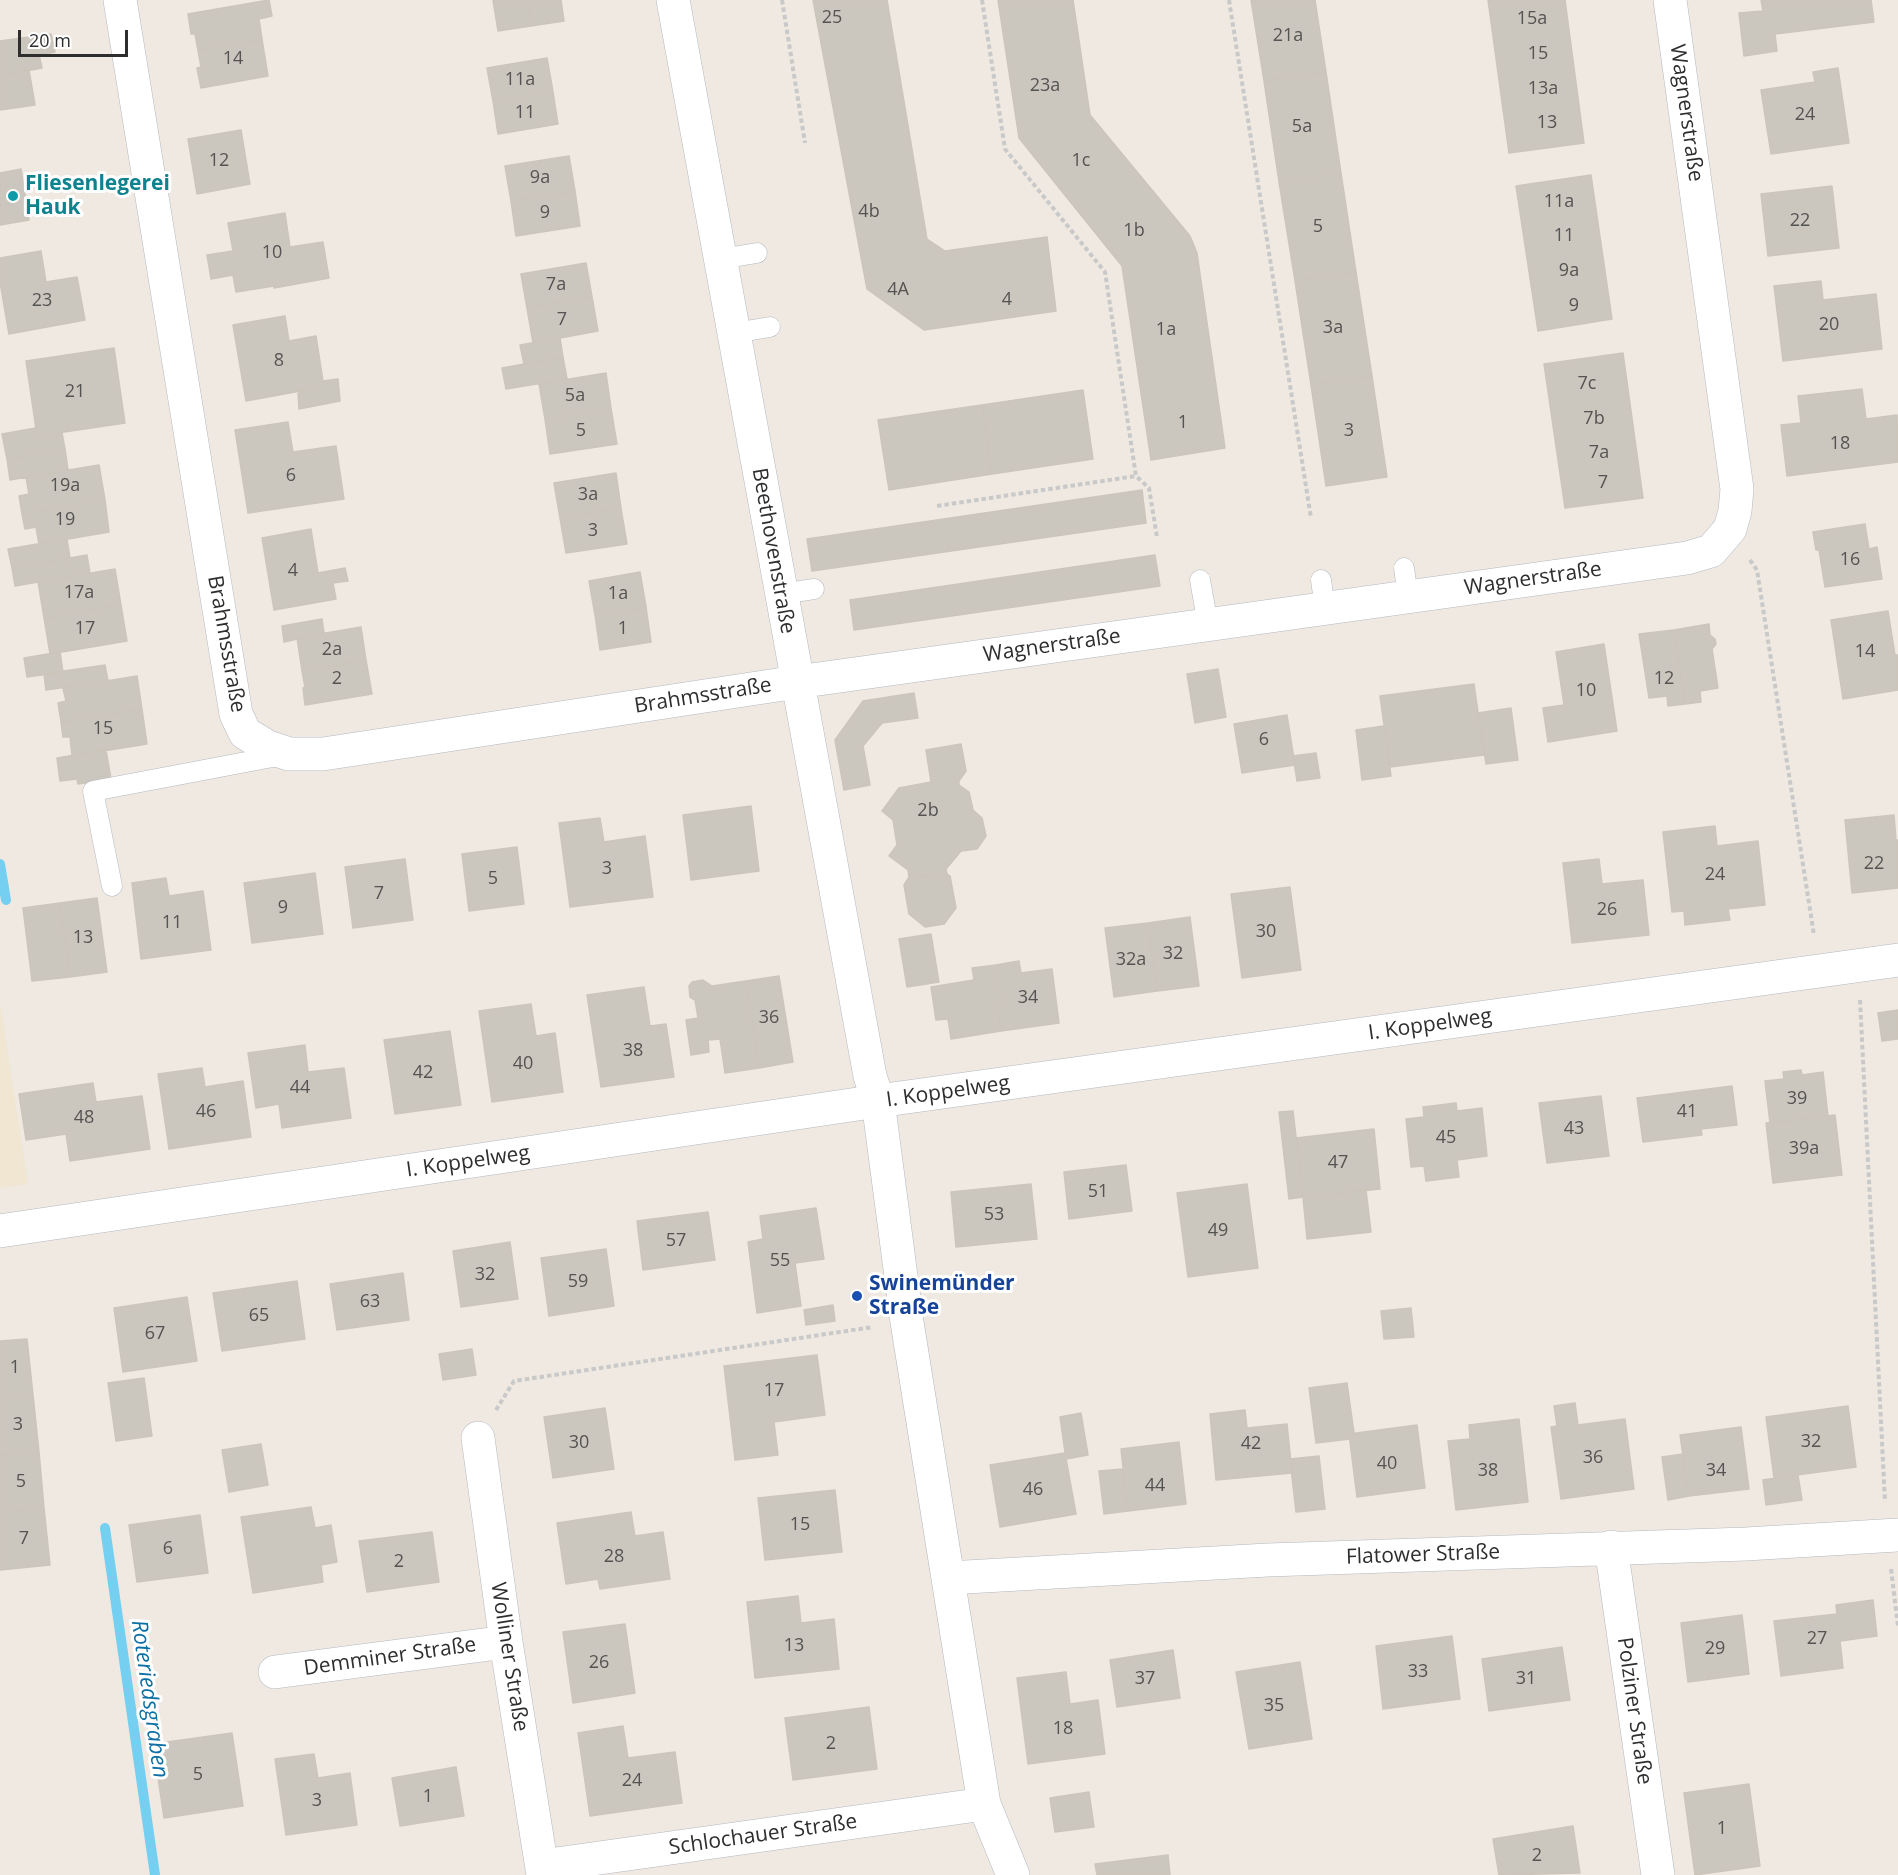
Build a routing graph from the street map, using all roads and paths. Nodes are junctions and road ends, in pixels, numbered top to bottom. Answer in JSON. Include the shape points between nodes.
{"nodes":[{"id":1,"x":120,"y":0,"type":"edge"},
{"id":2,"x":673,"y":0,"type":"edge"},
{"id":3,"x":782,"y":0,"type":"edge"},
{"id":4,"x":982,"y":0,"type":"edge"},
{"id":5,"x":1229,"y":0,"type":"edge"},
{"id":6,"x":1670,"y":0,"type":"edge"},
{"id":7,"x":805,"y":143,"type":"dead end"},
{"id":8,"x":758,"y":253,"type":"dead end"},
{"id":9,"x":720,"y":259,"type":"junction"},
{"id":10,"x":770,"y":327,"type":"dead end"},
{"id":11,"x":734,"y":333,"type":"junction"},
{"id":12,"x":1136,"y":476,"type":"junction"},
{"id":13,"x":937,"y":506,"type":"dead end"},
{"id":14,"x":1311,"y":518,"type":"dead end"},
{"id":15,"x":1730,"y":529,"type":"junction"},
{"id":16,"x":1157,"y":537,"type":"dead end"},
{"id":17,"x":1200,"y":580,"type":"dead end"},
{"id":18,"x":814,"y":589,"type":"dead end"},
{"id":19,"x":781,"y":594,"type":"junction"},
{"id":20,"x":1208,"y":624,"type":"junction"},
{"id":21,"x":797,"y":682,"type":"junction"},
{"id":22,"x":289,"y":754,"type":"junction"},
{"id":23,"x":112,"y":886,"type":"dead end"},
{"id":24,"x":1898,"y":960,"type":"edge"},
{"id":25,"x":1843,"y":968,"type":"junction"},
{"id":26,"x":878,"y":1101,"type":"junction"},
{"id":27,"x":0,"y":1231,"type":"edge"},
{"id":28,"x":907,"y":1322,"type":"junction"},
{"id":29,"x":478,"y":1438,"type":"joint"},
{"id":30,"x":1893,"y":1536,"type":"edge"},
{"id":31,"x":1611,"y":1547,"type":"junction"},
{"id":32,"x":948,"y":1578,"type":"junction"},
{"id":33,"x":1898,"y":1626,"type":"edge"},
{"id":34,"x":506,"y":1642,"type":"junction"},
{"id":35,"x":275,"y":1672,"type":"dead end"},
{"id":36,"x":984,"y":1804,"type":"junction"},
{"id":37,"x":543,"y":1871,"type":"edge"},
{"id":38,"x":1013,"y":1875,"type":"edge"},
{"id":39,"x":1658,"y":1875,"type":"edge"}],
"edges":[{"from":1,"to":22,"type":"street","name":"Brahmsstraße","via":[[236,714],[245,732],[268,747]]},
{"from":2,"to":9,"type":"street","name":"Beethovenstraße"},
{"from":3,"to":7,"type":"path"},
{"from":4,"to":12,"type":"path","via":[[1005,148],[1105,272]]},
{"from":5,"to":14,"type":"path"},
{"from":6,"to":15,"type":"street","name":"Wagnerstraße","via":[[1737,489]]},
{"from":8,"to":9,"type":"lane"},
{"from":9,"to":11,"type":"street","name":"Beethovenstraße"},
{"from":10,"to":11,"type":"lane"},
{"from":11,"to":19,"type":"street","name":"Beethovenstraße"},
{"from":12,"to":13,"type":"path"},
{"from":12,"to":16,"type":"path","via":[[1149,488]]},
{"from":15,"to":20,"type":"street","name":"Wagnerstraße","via":[[1711,551],[1687,558],[1406,582],[1323,594]]},
{"from":15,"to":25,"type":"path","via":[[1757,570],[1815,941]]},
{"from":17,"to":20,"type":"lane"},
{"from":18,"to":19,"type":"lane"},
{"from":19,"to":21,"type":"street","name":"Beethovenstraße"},
{"from":20,"to":21,"type":"street","name":"Wagnerstraße"},
{"from":21,"to":22,"type":"street","name":"Brahmsstraße","via":[[323,754]]},
{"from":21,"to":26,"type":"street","name":"Beethovenstraße"},
{"from":22,"to":23,"type":"lane","via":[[93,791]]},
{"from":24,"to":25,"type":"street","name":"I. Koppelweg"},
{"from":25,"to":26,"type":"street","name":"I. Koppelweg"},
{"from":25,"to":30,"type":"path","via":[[1857,984],[1862,1010]]},
{"from":26,"to":27,"type":"street","name":"I. Koppelweg"},
{"from":26,"to":28,"type":"street"},
{"from":28,"to":29,"type":"path","via":[[514,1381]]},
{"from":28,"to":32,"type":"street"},
{"from":29,"to":34,"type":"street","name":"Wolliner Straße"},
{"from":30,"to":31,"type":"street","name":"Flatower Straße"},
{"from":30,"to":33,"type":"path"},
{"from":31,"to":32,"type":"street","name":"Flatower Straße","via":[[1268,1560]]},
{"from":31,"to":39,"type":"street","name":"Polziner Straße"},
{"from":32,"to":36,"type":"street"},
{"from":34,"to":35,"type":"street","name":"Demminer Straße"},
{"from":34,"to":37,"type":"street","name":"Wolliner Straße"},
{"from":36,"to":37,"type":"street","name":"Schlochauer Straße"},
{"from":36,"to":38,"type":"street"}]}
